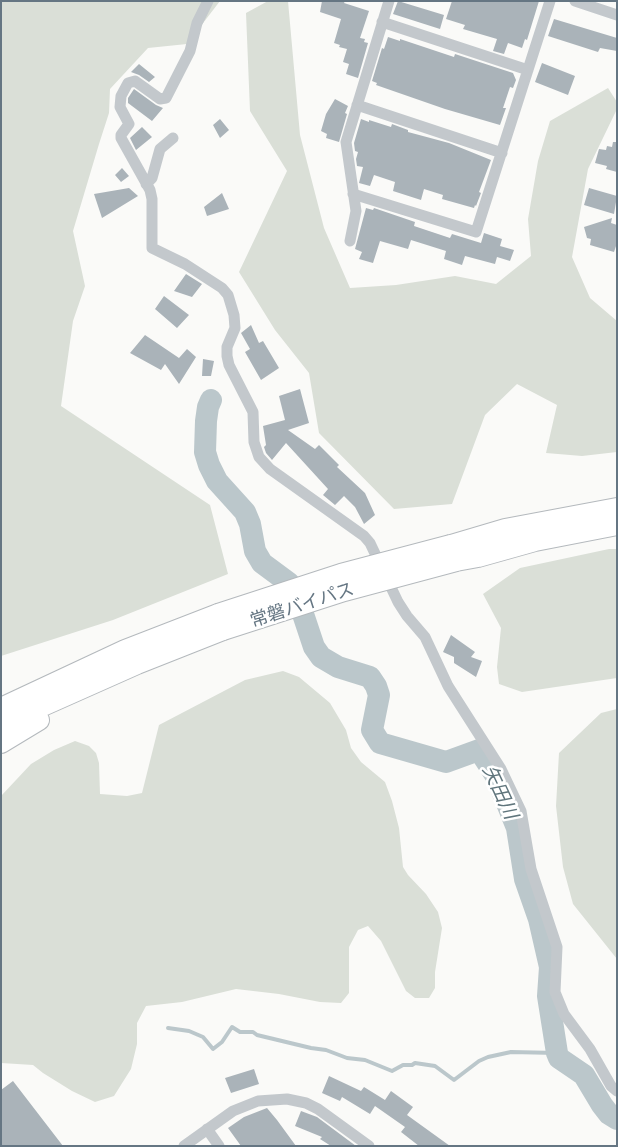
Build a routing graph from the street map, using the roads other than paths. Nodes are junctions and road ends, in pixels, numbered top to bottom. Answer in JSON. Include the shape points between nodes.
{"nodes":[{"id":1,"x":208,"y":1,"type":"edge"},
{"id":2,"x":389,"y":1,"type":"edge"},
{"id":3,"x":550,"y":1,"type":"edge"},
{"id":4,"x":575,"y":1,"type":"edge"},
{"id":5,"x":611,"y":9,"type":"edge"},
{"id":6,"x":382,"y":22,"type":"junction"},
{"id":7,"x":528,"y":70,"type":"junction"},
{"id":8,"x":357,"y":105,"type":"junction"},
{"id":9,"x":173,"y":138,"type":"dead end"},
{"id":10,"x":502,"y":153,"type":"junction"},
{"id":11,"x":146,"y":184,"type":"junction"},
{"id":12,"x":353,"y":194,"type":"junction"},
{"id":13,"x":350,"y":241,"type":"dead end"},
{"id":14,"x":617,"y":494,"type":"edge"},
{"id":15,"x":617,"y":508,"type":"edge"},
{"id":16,"x":557,"y":518,"type":"junction"},
{"id":17,"x":617,"y":525,"type":"edge"},
{"id":18,"x":617,"y":536,"type":"edge"},
{"id":19,"x":454,"y":553,"type":"junction"},
{"id":20,"x":478,"y":557,"type":"junction"},
{"id":21,"x":131,"y":657,"type":"junction"},
{"id":22,"x":1,"y":699,"type":"edge"},
{"id":23,"x":1,"y":708,"type":"edge"},
{"id":24,"x":1,"y":726,"type":"edge"},
{"id":25,"x":1,"y":743,"type":"edge"},
{"id":26,"x":617,"y":1091,"type":"edge"},
{"id":27,"x":207,"y":1129,"type":"junction"},
{"id":28,"x":184,"y":1146,"type":"edge"},
{"id":29,"x":219,"y":1146,"type":"edge"},
{"id":30,"x":369,"y":1146,"type":"edge"}],
"edges":[{"from":1,"to":11,"type":"street","via":[[197,23],[190,51],[166,98],[160,99],[135,81],[128,83],[121,96],[120,107],[129,124],[121,138]]},
{"from":2,"to":6,"type":"street"},
{"from":3,"to":7,"type":"street"},
{"from":4,"to":5,"type":"street"},
{"from":6,"to":7,"type":"street"},
{"from":6,"to":8,"type":"street"},
{"from":7,"to":10,"type":"street"},
{"from":8,"to":10,"type":"street"},
{"from":8,"to":12,"type":"street","via":[[346,142]]},
{"from":9,"to":11,"type":"street","via":[[160,149],[152,178]]},
{"from":10,"to":12,"type":"street","via":[[476,232]]},
{"from":11,"to":26,"type":"street","via":[[153,210],[152,248],[222,288],[231,303],[235,328],[227,356],[253,412],[254,442],[259,457],[270,469],[370,543],[398,602],[425,637],[448,686],[501,769],[521,811],[531,869],[557,947],[555,992],[564,1014]]},
{"from":12,"to":13,"type":"street","via":[[356,211]]},
{"from":14,"to":16,"type":"highway"},
{"from":15,"to":16,"type":"highway","name":"常磐バイパス"},
{"from":16,"to":19,"type":"highway","name":"常磐バイパス","via":[[505,529]]},
{"from":17,"to":20,"type":"highway","name":"常磐バイパス","via":[[535,541]]},
{"from":18,"to":20,"type":"highway","via":[[535,552]]},
{"from":19,"to":20,"type":"highway","name":"常磐バイパス"},
{"from":19,"to":21,"type":"highway","name":"常磐バイパス","bridge":true,"via":[[341,574]]},
{"from":21,"to":22,"type":"highway"},
{"from":21,"to":23,"type":"highway","name":"常磐バイパス","via":[[38,689]]},
{"from":21,"to":24,"type":"highway","name":"常磐バイパス"},
{"from":21,"to":25,"type":"highway"},
{"from":27,"to":28,"type":"street"},
{"from":27,"to":29,"type":"street"},
{"from":27,"to":30,"type":"street","via":[[232,1111],[258,1101],[287,1099],[318,1109]]}]}
